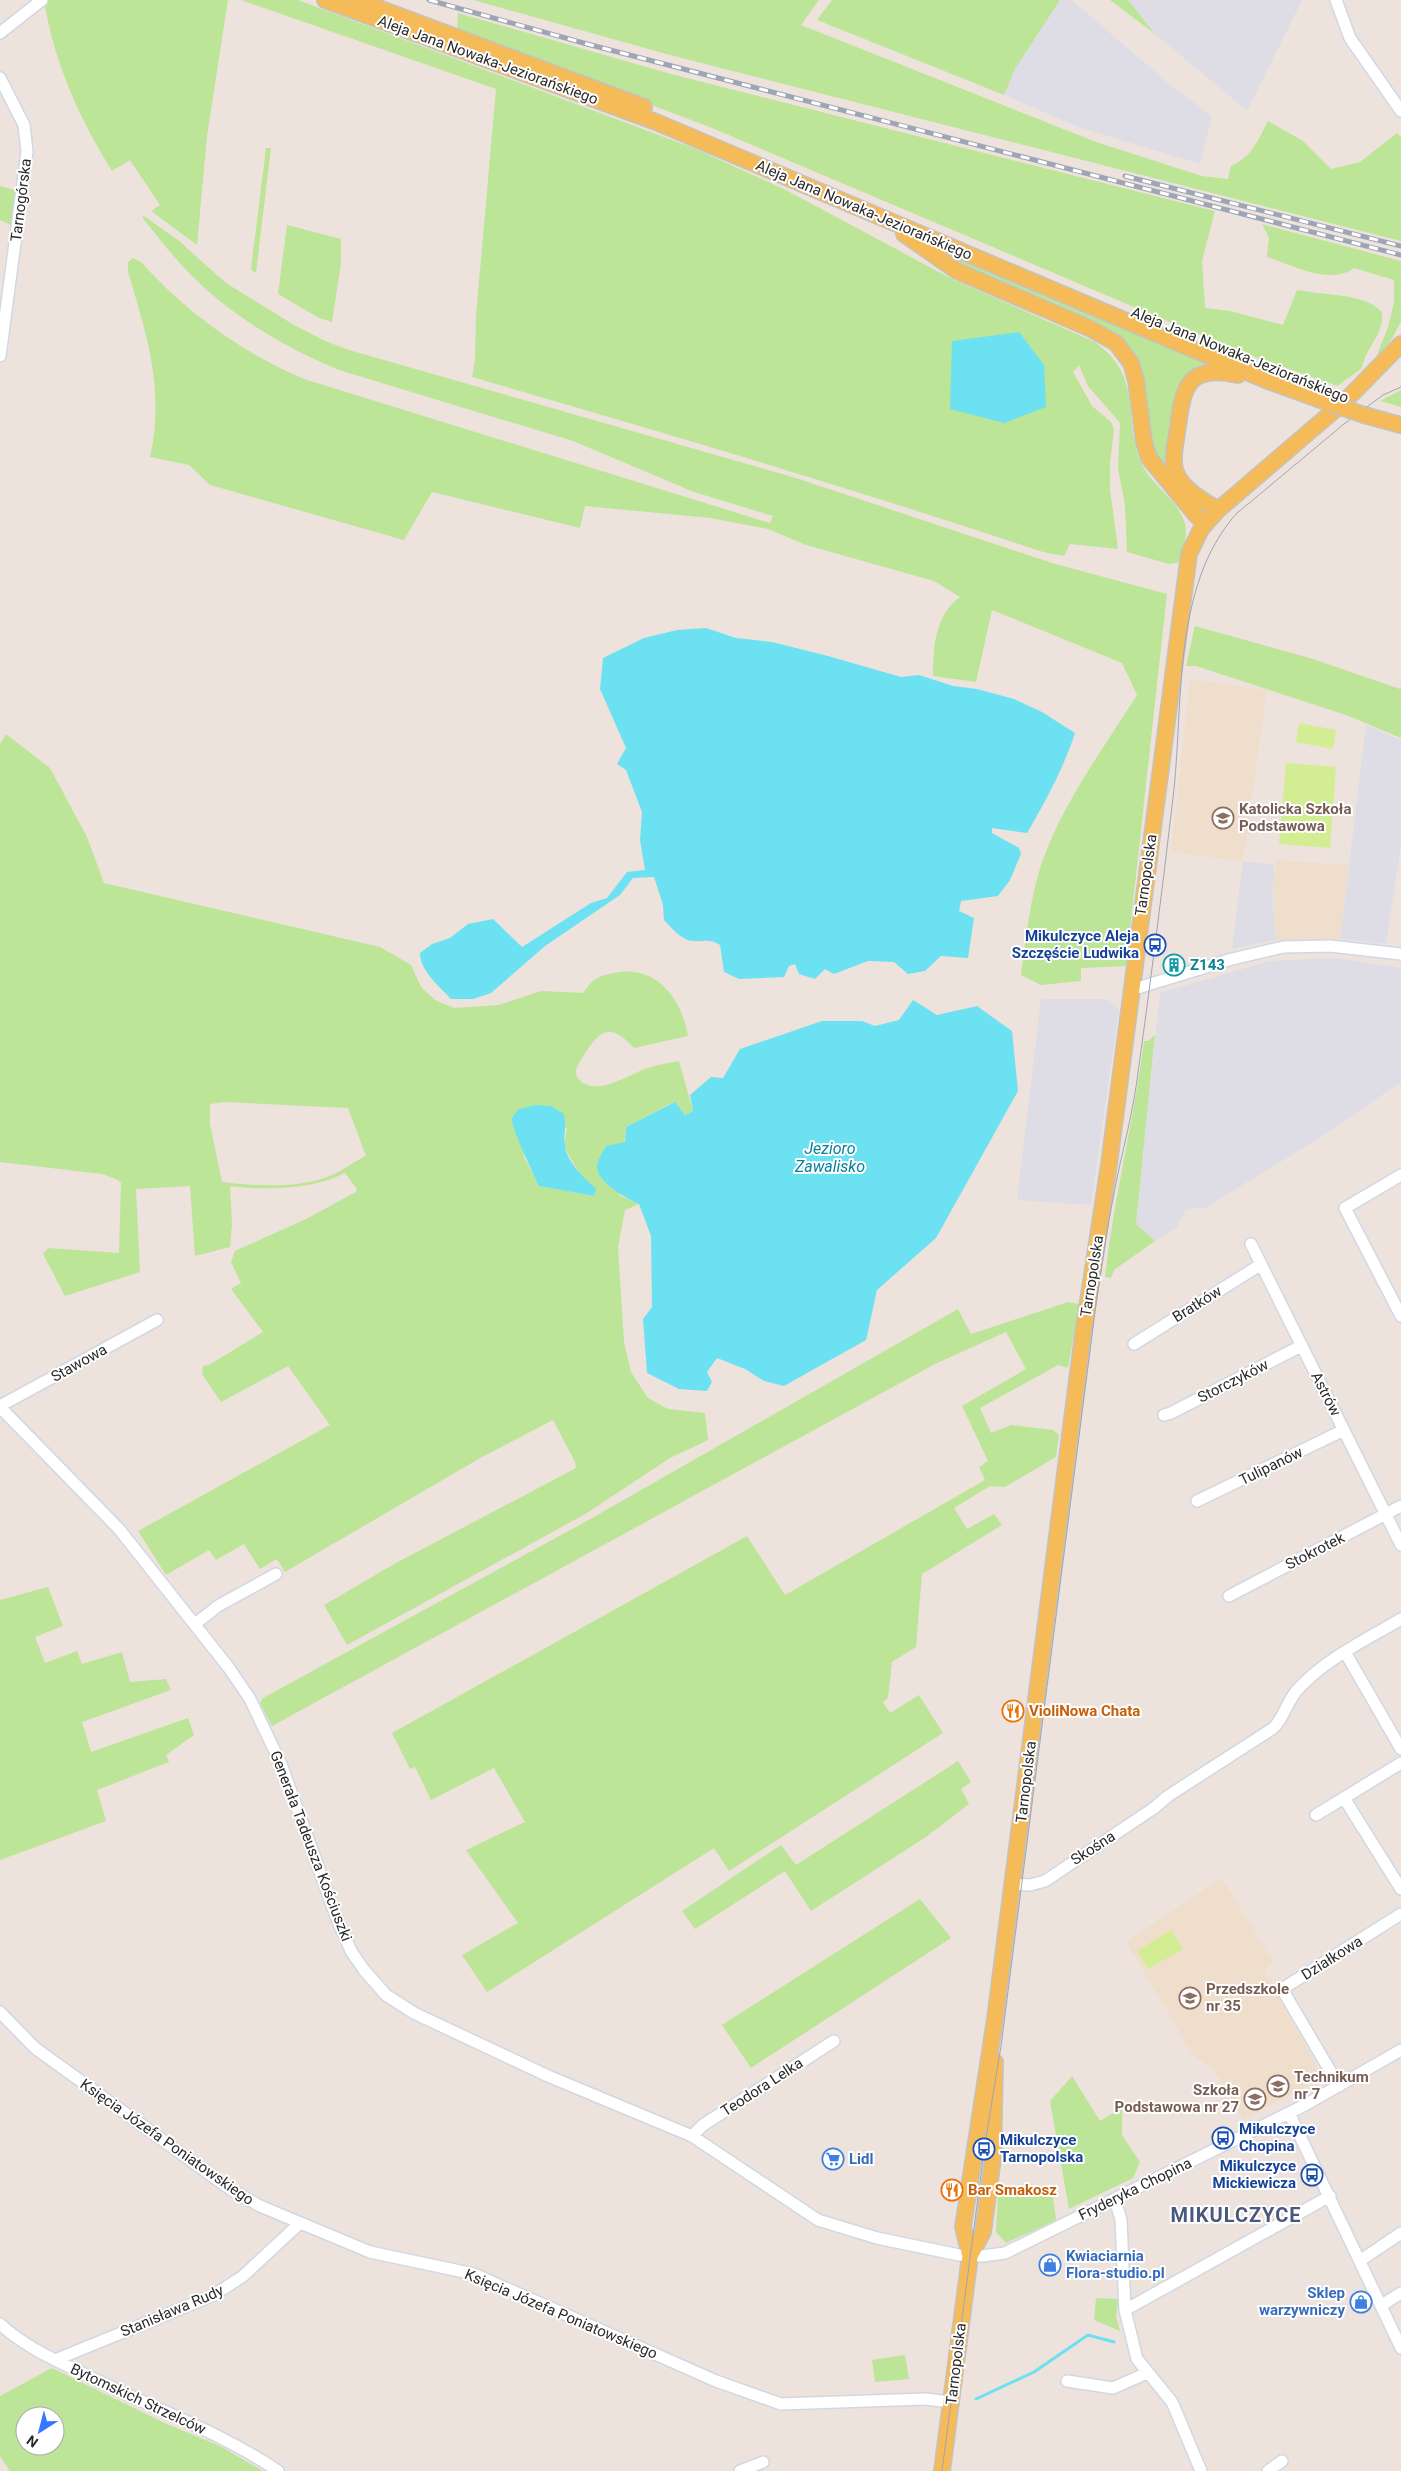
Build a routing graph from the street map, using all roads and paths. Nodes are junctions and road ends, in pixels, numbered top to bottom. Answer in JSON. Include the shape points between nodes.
{"nodes":[{"id":1,"x":42,"y":0,"type":"edge"},
{"id":2,"x":325,"y":0,"type":"edge"},
{"id":3,"x":357,"y":0,"type":"edge"},
{"id":4,"x":1336,"y":0,"type":"edge"},
{"id":5,"x":0,"y":33,"type":"edge"},
{"id":6,"x":0,"y":78,"type":"edge"},
{"id":7,"x":1401,"y":111,"type":"edge"},
{"id":8,"x":881,"y":217,"type":"junction"},
{"id":9,"x":1400,"y":343,"type":"edge"},
{"id":10,"x":0,"y":356,"type":"edge"},
{"id":11,"x":1268,"y":381,"type":"junction"},
{"id":12,"x":1334,"y":399,"type":"junction"},
{"id":13,"x":1369,"y":411,"type":"junction"},
{"id":14,"x":1401,"y":415,"type":"edge"},
{"id":15,"x":1401,"y":425,"type":"edge"},
{"id":16,"x":1218,"y":510,"type":"junction"},
{"id":17,"x":1201,"y":529,"type":"junction"},
{"id":18,"x":1401,"y":954,"type":"edge"},
{"id":19,"x":1131,"y":990,"type":"junction"},
{"id":20,"x":1401,"y":1175,"type":"edge"},
{"id":21,"x":1251,"y":1244,"type":"dead end"},
{"id":22,"x":1260,"y":1265,"type":"junction"},
{"id":23,"x":1401,"y":1316,"type":"edge"},
{"id":24,"x":157,"y":1320,"type":"dead end"},
{"id":25,"x":1134,"y":1344,"type":"dead end"},
{"id":26,"x":1302,"y":1346,"type":"junction"},
{"id":27,"x":0,"y":1407,"type":"edge"},
{"id":28,"x":1164,"y":1415,"type":"dead end"},
{"id":29,"x":1344,"y":1430,"type":"junction"},
{"id":30,"x":1198,"y":1501,"type":"dead end"},
{"id":31,"x":1401,"y":1506,"type":"edge"},
{"id":32,"x":1385,"y":1515,"type":"junction"},
{"id":33,"x":1401,"y":1545,"type":"edge"},
{"id":34,"x":276,"y":1574,"type":"dead end"},
{"id":35,"x":1229,"y":1596,"type":"dead end"},
{"id":36,"x":1401,"y":1619,"type":"edge"},
{"id":37,"x":195,"y":1624,"type":"junction"},
{"id":38,"x":1345,"y":1652,"type":"junction"},
{"id":39,"x":1401,"y":1749,"type":"edge"},
{"id":40,"x":1401,"y":1762,"type":"edge"},
{"id":41,"x":1344,"y":1798,"type":"junction"},
{"id":42,"x":1316,"y":1815,"type":"dead end"},
{"id":43,"x":1013,"y":1884,"type":"junction"},
{"id":44,"x":1401,"y":1889,"type":"edge"},
{"id":45,"x":1401,"y":1914,"type":"edge"},
{"id":46,"x":0,"y":2012,"type":"edge"},
{"id":47,"x":834,"y":2041,"type":"dead end"},
{"id":48,"x":1401,"y":2050,"type":"edge"},
{"id":49,"x":1339,"y":2086,"type":"junction"},
{"id":50,"x":1289,"y":2113,"type":"junction"},
{"id":51,"x":692,"y":2136,"type":"junction"},
{"id":52,"x":1330,"y":2196,"type":"junction"},
{"id":53,"x":1115,"y":2199,"type":"junction"},
{"id":54,"x":300,"y":2223,"type":"junction"},
{"id":55,"x":1401,"y":2233,"type":"edge"},
{"id":56,"x":970,"y":2256,"type":"junction"},
{"id":57,"x":1361,"y":2260,"type":"junction"},
{"id":58,"x":1401,"y":2293,"type":"edge"},
{"id":59,"x":1382,"y":2305,"type":"junction"},
{"id":60,"x":1125,"y":2310,"type":"junction"},
{"id":61,"x":0,"y":2324,"type":"edge"},
{"id":62,"x":1401,"y":2348,"type":"edge"},
{"id":63,"x":54,"y":2360,"type":"junction"},
{"id":64,"x":1147,"y":2373,"type":"junction"},
{"id":65,"x":1067,"y":2380,"type":"dead end"},
{"id":66,"x":950,"y":2402,"type":"junction"},
{"id":67,"x":1282,"y":2461,"type":"dead end"},
{"id":68,"x":763,"y":2462,"type":"dead end"},
{"id":69,"x":278,"y":2471,"type":"edge"},
{"id":70,"x":740,"y":2471,"type":"edge"},
{"id":71,"x":942,"y":2471,"type":"edge"},
{"id":72,"x":1201,"y":2471,"type":"edge"},
{"id":73,"x":1268,"y":2471,"type":"edge"}],
"edges":[{"from":1,"to":5,"type":"street"},
{"from":2,"to":8,"type":"main road","name":"Aleja Jana Nowaka-Jeziorańskiego","via":[[656,122]]},
{"from":3,"to":12,"type":"main road","name":"Aleja Jana Nowaka-Jeziorańskiego","via":[[659,112]]},
{"from":4,"to":7,"type":"street","via":[[1350,38]]},
{"from":6,"to":10,"type":"street","name":"Tarnogórska","via":[[24,125],[27,152]]},
{"from":8,"to":11,"type":"main road","name":"Aleja Jana Nowaka-Jeziorańskiego"},
{"from":8,"to":17,"type":"main road","via":[[957,271],[1089,328],[1116,343],[1131,363],[1136,380],[1149,458]]},
{"from":9,"to":16,"type":"main road","via":[[1362,386]]},
{"from":11,"to":12,"type":"main road","name":"Aleja Jana Nowaka-Jeziorańskiego"},
{"from":11,"to":16,"type":"main road","via":[[1221,371],[1202,374],[1190,382],[1182,395],[1174,454],[1176,473],[1191,492]]},
{"from":12,"to":13,"type":"main road","name":"Aleja Jana Nowaka-Jeziorańskiego","bridge":true},
{"from":13,"to":14,"type":"main road","name":"Aleja Jana Nowaka-Jeziorańskiego"},
{"from":13,"to":15,"type":"main road","name":"Aleja Jana Nowaka-Jeziorańskiego"},
{"from":16,"to":17,"type":"main road"},
{"from":17,"to":19,"type":"main road","name":"Tarnopolska","via":[[1190,554],[1182,604]]},
{"from":18,"to":19,"type":"street","via":[[1330,946],[1283,947]]},
{"from":19,"to":43,"type":"main road","name":"Tarnopolska"},
{"from":20,"to":23,"type":"street","via":[[1345,1208]]},
{"from":21,"to":22,"type":"street","name":"Astrów"},
{"from":22,"to":25,"type":"street","name":"Bratków"},
{"from":22,"to":26,"type":"street","name":"Astrów"},
{"from":24,"to":27,"type":"street","name":"Stawowa"},
{"from":26,"to":28,"type":"street","name":"Storczyków"},
{"from":26,"to":29,"type":"street","name":"Astrów"},
{"from":27,"to":37,"type":"street","name":"Generała Tadeusza Kościuszki","via":[[119,1529]]},
{"from":29,"to":30,"type":"street","name":"Tulipanów"},
{"from":29,"to":32,"type":"street","name":"Astrów"},
{"from":31,"to":32,"type":"street","name":"Stokrotek"},
{"from":32,"to":33,"type":"street","name":"Astrów"},
{"from":32,"to":35,"type":"street","name":"Stokrotek"},
{"from":34,"to":37,"type":"street","via":[[218,1606]]},
{"from":36,"to":38,"type":"street","name":"Skośna"},
{"from":37,"to":51,"type":"street","name":"Generała Tadeusza Kościuszki","via":[[229,1668],[263,1724],[281,1764],[337,1919],[351,1951],[377,1986],[414,2013],[548,2076]]},
{"from":38,"to":39,"type":"street"},
{"from":38,"to":43,"type":"street","name":"Skośna","via":[[1300,1686],[1287,1702],[1276,1726],[1045,1880],[1030,1886]]},
{"from":40,"to":41,"type":"street"},
{"from":41,"to":42,"type":"street"},
{"from":41,"to":44,"type":"street"},
{"from":43,"to":56,"type":"main road","name":"Tarnopolska","via":[[963,2228]]},
{"from":45,"to":49,"type":"street","name":"Działkowa","via":[[1282,1989]]},
{"from":46,"to":54,"type":"street","name":"Księcia Józefa Poniatowskiego","via":[[35,2048],[226,2186],[254,2203]]},
{"from":47,"to":51,"type":"street","name":"Teodora Lelka","via":[[703,2125]]},
{"from":48,"to":49,"type":"street","name":"Fryderyka Chopina"},
{"from":49,"to":50,"type":"street","name":"Fryderyka Chopina"},
{"from":50,"to":52,"type":"street"},
{"from":50,"to":53,"type":"street","name":"Fryderyka Chopina"},
{"from":51,"to":56,"type":"street","name":"Generała Tadeusza Kościuszki","via":[[818,2220],[877,2238]]},
{"from":52,"to":57,"type":"street"},
{"from":52,"to":60,"type":"street"},
{"from":53,"to":56,"type":"street","name":"Fryderyka Chopina","via":[[1009,2251],[990,2256]]},
{"from":53,"to":60,"type":"street","via":[[1121,2220]]},
{"from":54,"to":63,"type":"street","name":"Stanisława Rudy","via":[[243,2276],[214,2295]]},
{"from":54,"to":66,"type":"street","name":"Księcia Józefa Poniatowskiego","via":[[375,2254],[474,2274],[716,2382],[781,2404],[925,2399]]},
{"from":55,"to":57,"type":"street"},
{"from":56,"to":66,"type":"main road","name":"Tarnopolska"},
{"from":57,"to":59,"type":"street"},
{"from":58,"to":59,"type":"street"},
{"from":59,"to":62,"type":"street"},
{"from":60,"to":64,"type":"street","via":[[1137,2359]]},
{"from":61,"to":63,"type":"street","name":"Bytomskich Strzelców"},
{"from":63,"to":69,"type":"street","name":"Bytomskich Strzelców","via":[[229,2441]]},
{"from":64,"to":65,"type":"street","via":[[1113,2388]]},
{"from":64,"to":72,"type":"street","via":[[1172,2402]]},
{"from":66,"to":71,"type":"main road","name":"Tarnopolska"},
{"from":67,"to":73,"type":"street"},
{"from":68,"to":70,"type":"street"}]}
